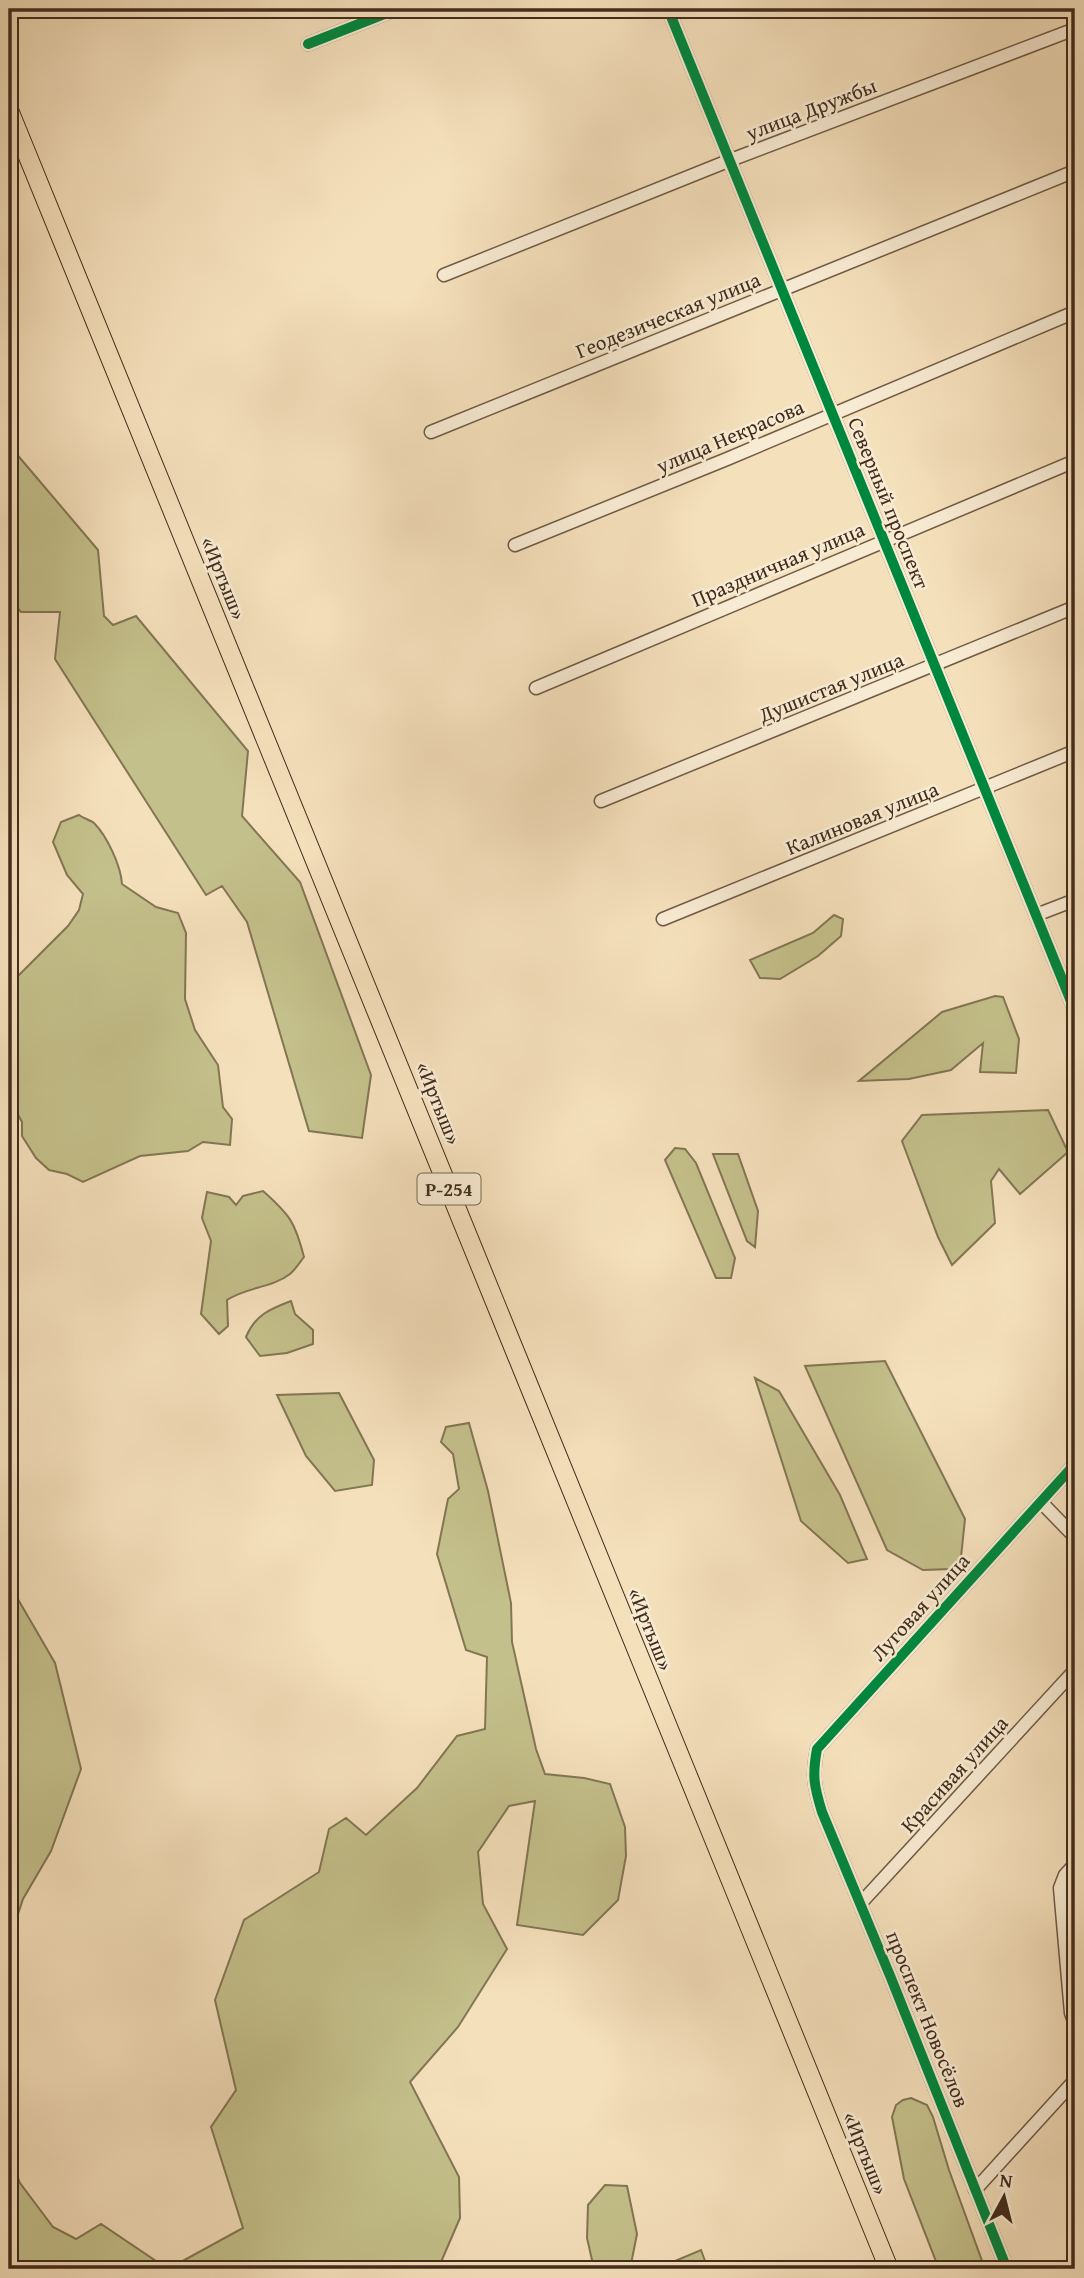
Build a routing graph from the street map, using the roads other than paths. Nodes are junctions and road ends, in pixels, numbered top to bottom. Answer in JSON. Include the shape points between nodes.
{"nodes":[{"id":1,"x":397,"y":9,"type":"edge"},
{"id":2,"x":668,"y":9,"type":"edge"},
{"id":3,"x":1075,"y":29,"type":"edge"},
{"id":4,"x":309,"y":44,"type":"dead end"},
{"id":5,"x":9,"y":110,"type":"edge"},
{"id":6,"x":728,"y":161,"type":"junction"},
{"id":7,"x":1075,"y":171,"type":"edge"},
{"id":8,"x":444,"y":275,"type":"dead end"},
{"id":9,"x":782,"y":289,"type":"junction"},
{"id":10,"x":1075,"y":312,"type":"edge"},
{"id":11,"x":832,"y":413,"type":"junction"},
{"id":12,"x":430,"y":432,"type":"dead end"},
{"id":13,"x":1075,"y":461,"type":"edge"},
{"id":14,"x":883,"y":541,"type":"junction"},
{"id":15,"x":514,"y":545,"type":"dead end"},
{"id":16,"x":1075,"y":607,"type":"edge"},
{"id":17,"x":934,"y":666,"type":"junction"},
{"id":18,"x":536,"y":688,"type":"dead end"},
{"id":19,"x":1075,"y":751,"type":"edge"},
{"id":20,"x":984,"y":789,"type":"junction"},
{"id":21,"x":601,"y":801,"type":"dead end"},
{"id":22,"x":1075,"y":900,"type":"edge"},
{"id":23,"x":1036,"y":915,"type":"junction"},
{"id":24,"x":663,"y":919,"type":"dead end"},
{"id":25,"x":1075,"y":1011,"type":"edge"},
{"id":26,"x":1075,"y":1464,"type":"edge"},
{"id":27,"x":1041,"y":1502,"type":"junction"},
{"id":28,"x":1075,"y":1537,"type":"edge"},
{"id":29,"x":1075,"y":1670,"type":"edge"},
{"id":30,"x":813,"y":1784,"type":"joint"},
{"id":31,"x":1075,"y":1864,"type":"edge"},
{"id":32,"x":860,"y":1904,"type":"junction"},
{"id":33,"x":1075,"y":2024,"type":"edge"},
{"id":34,"x":1075,"y":2080,"type":"edge"},
{"id":35,"x":975,"y":2190,"type":"junction"},
{"id":36,"x":888,"y":2269,"type":"edge"},
{"id":37,"x":1007,"y":2269,"type":"edge"}],
"edges":[{"from":1,"to":4,"type":"street"},
{"from":2,"to":6,"type":"street","name":"Северный проспект"},
{"from":3,"to":6,"type":"street","name":"улица Дружбы"},
{"from":5,"to":36,"type":"highway","name":"«Иртыш»","number":"Р-254"},
{"from":6,"to":8,"type":"street","name":"улица Дружбы"},
{"from":6,"to":9,"type":"street","name":"Северный проспект"},
{"from":7,"to":9,"type":"street","name":"Геодезическая улица"},
{"from":9,"to":11,"type":"street","name":"Северный проспект"},
{"from":9,"to":12,"type":"street","name":"Геодезическая улица"},
{"from":10,"to":11,"type":"street","name":"улица Некрасова"},
{"from":11,"to":14,"type":"street","name":"Северный проспект"},
{"from":11,"to":15,"type":"street","name":"улица Некрасова"},
{"from":13,"to":14,"type":"street","name":"Праздничная улица"},
{"from":14,"to":17,"type":"street","name":"Северный проспект"},
{"from":14,"to":18,"type":"street","name":"Праздничная улица"},
{"from":16,"to":17,"type":"street","name":"Душистая улица"},
{"from":17,"to":20,"type":"street","name":"Северный проспект"},
{"from":17,"to":21,"type":"street","name":"Душистая улица"},
{"from":19,"to":20,"type":"street","name":"Калиновая улица"},
{"from":20,"to":23,"type":"street","name":"Северный проспект"},
{"from":20,"to":24,"type":"street","name":"Калиновая улица"},
{"from":22,"to":23,"type":"street"},
{"from":23,"to":25,"type":"street","name":"Северный проспект"},
{"from":26,"to":27,"type":"street","name":"Луговая улица"},
{"from":27,"to":28,"type":"street"},
{"from":27,"to":30,"type":"street","name":"Луговая улица","via":[[817,1749]]},
{"from":29,"to":32,"type":"street","name":"Красивая улица"},
{"from":30,"to":32,"type":"street","name":"проспект Новосёлов"},
{"from":31,"to":33,"type":"street","via":[[1060,1888]]},
{"from":32,"to":35,"type":"street","name":"проспект Новосёлов"},
{"from":34,"to":35,"type":"street"},
{"from":35,"to":37,"type":"street","name":"проспект Новосёлов"}]}
